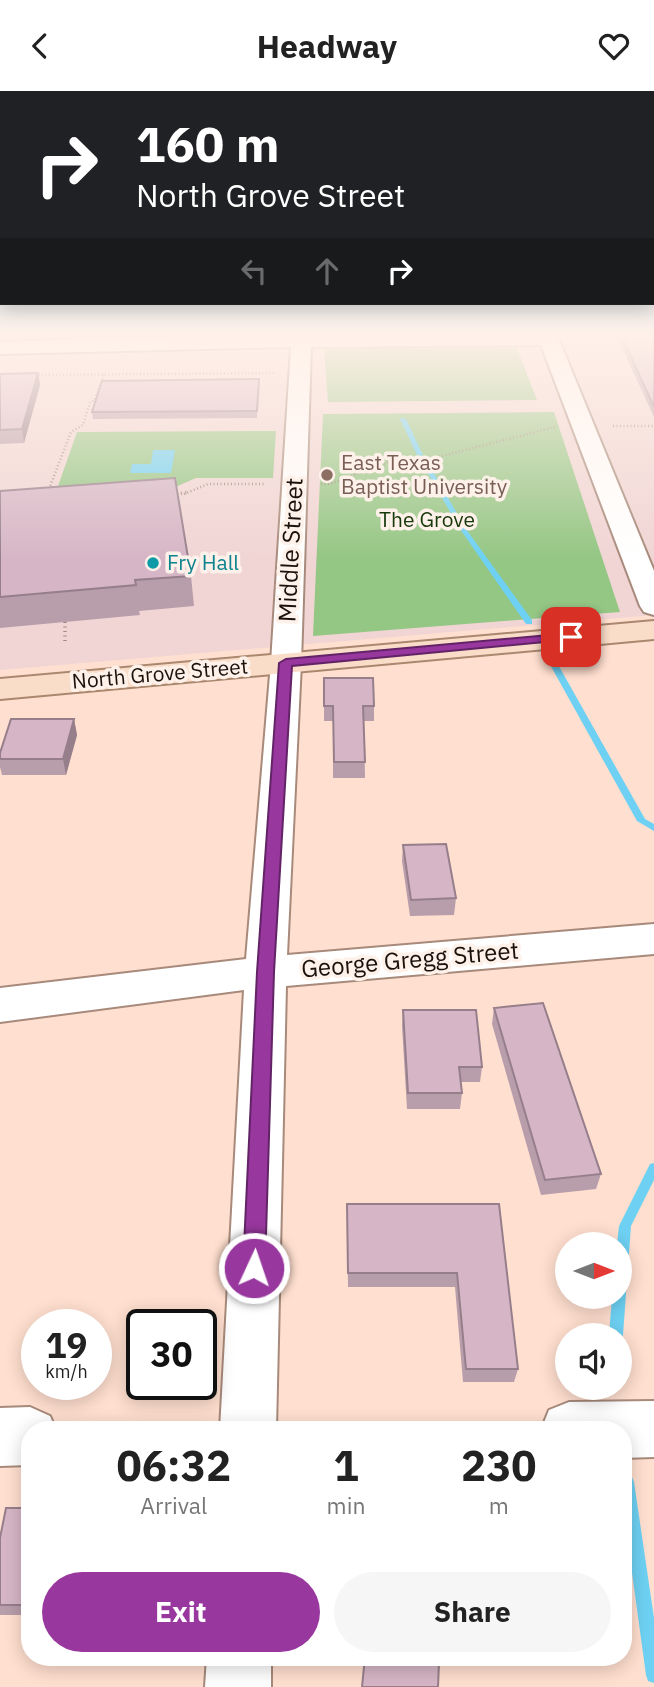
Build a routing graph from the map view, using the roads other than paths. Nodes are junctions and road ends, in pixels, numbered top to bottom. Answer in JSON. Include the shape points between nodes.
{"nodes":[{"id":1,"x":298,"y":409,"type":"edge"},
{"id":2,"x":577,"y":409,"type":"edge"},
{"id":3,"x":654,"y":606,"type":"edge"},
{"id":4,"x":654,"y":630,"type":"edge"},
{"id":5,"x":286,"y":663,"type":"junction"},
{"id":6,"x":0,"y":689,"type":"edge"},
{"id":7,"x":654,"y":939,"type":"edge"},
{"id":8,"x":266,"y":972,"type":"junction"},
{"id":9,"x":0,"y":1005,"type":"edge"},
{"id":10,"x":248,"y":1421,"type":"edge"},
{"id":11,"x":632,"y":1429,"type":"edge"},
{"id":12,"x":654,"y":1429,"type":"edge"},
{"id":13,"x":21,"y":1436,"type":"edge"},
{"id":14,"x":0,"y":1437,"type":"edge"},
{"id":15,"x":238,"y":1666,"type":"edge"},
{"id":16,"x":237,"y":1687,"type":"edge"}],
"edges":[{"from":1,"to":5,"type":"street","name":"Middle Street"},
{"from":2,"to":3,"type":"street"},
{"from":4,"to":5,"type":"main road","name":"North Grove Street"},
{"from":5,"to":6,"type":"main road","name":"North Grove Street"},
{"from":5,"to":8,"type":"street","name":"Middle Street"},
{"from":7,"to":8,"type":"street","name":"George Gregg Street"},
{"from":8,"to":9,"type":"street","name":"George Gregg Street"},
{"from":8,"to":10,"type":"street","name":"Middle Street"},
{"from":11,"to":12,"type":"street"},
{"from":13,"to":14,"type":"street"},
{"from":15,"to":16,"type":"street"}]}
